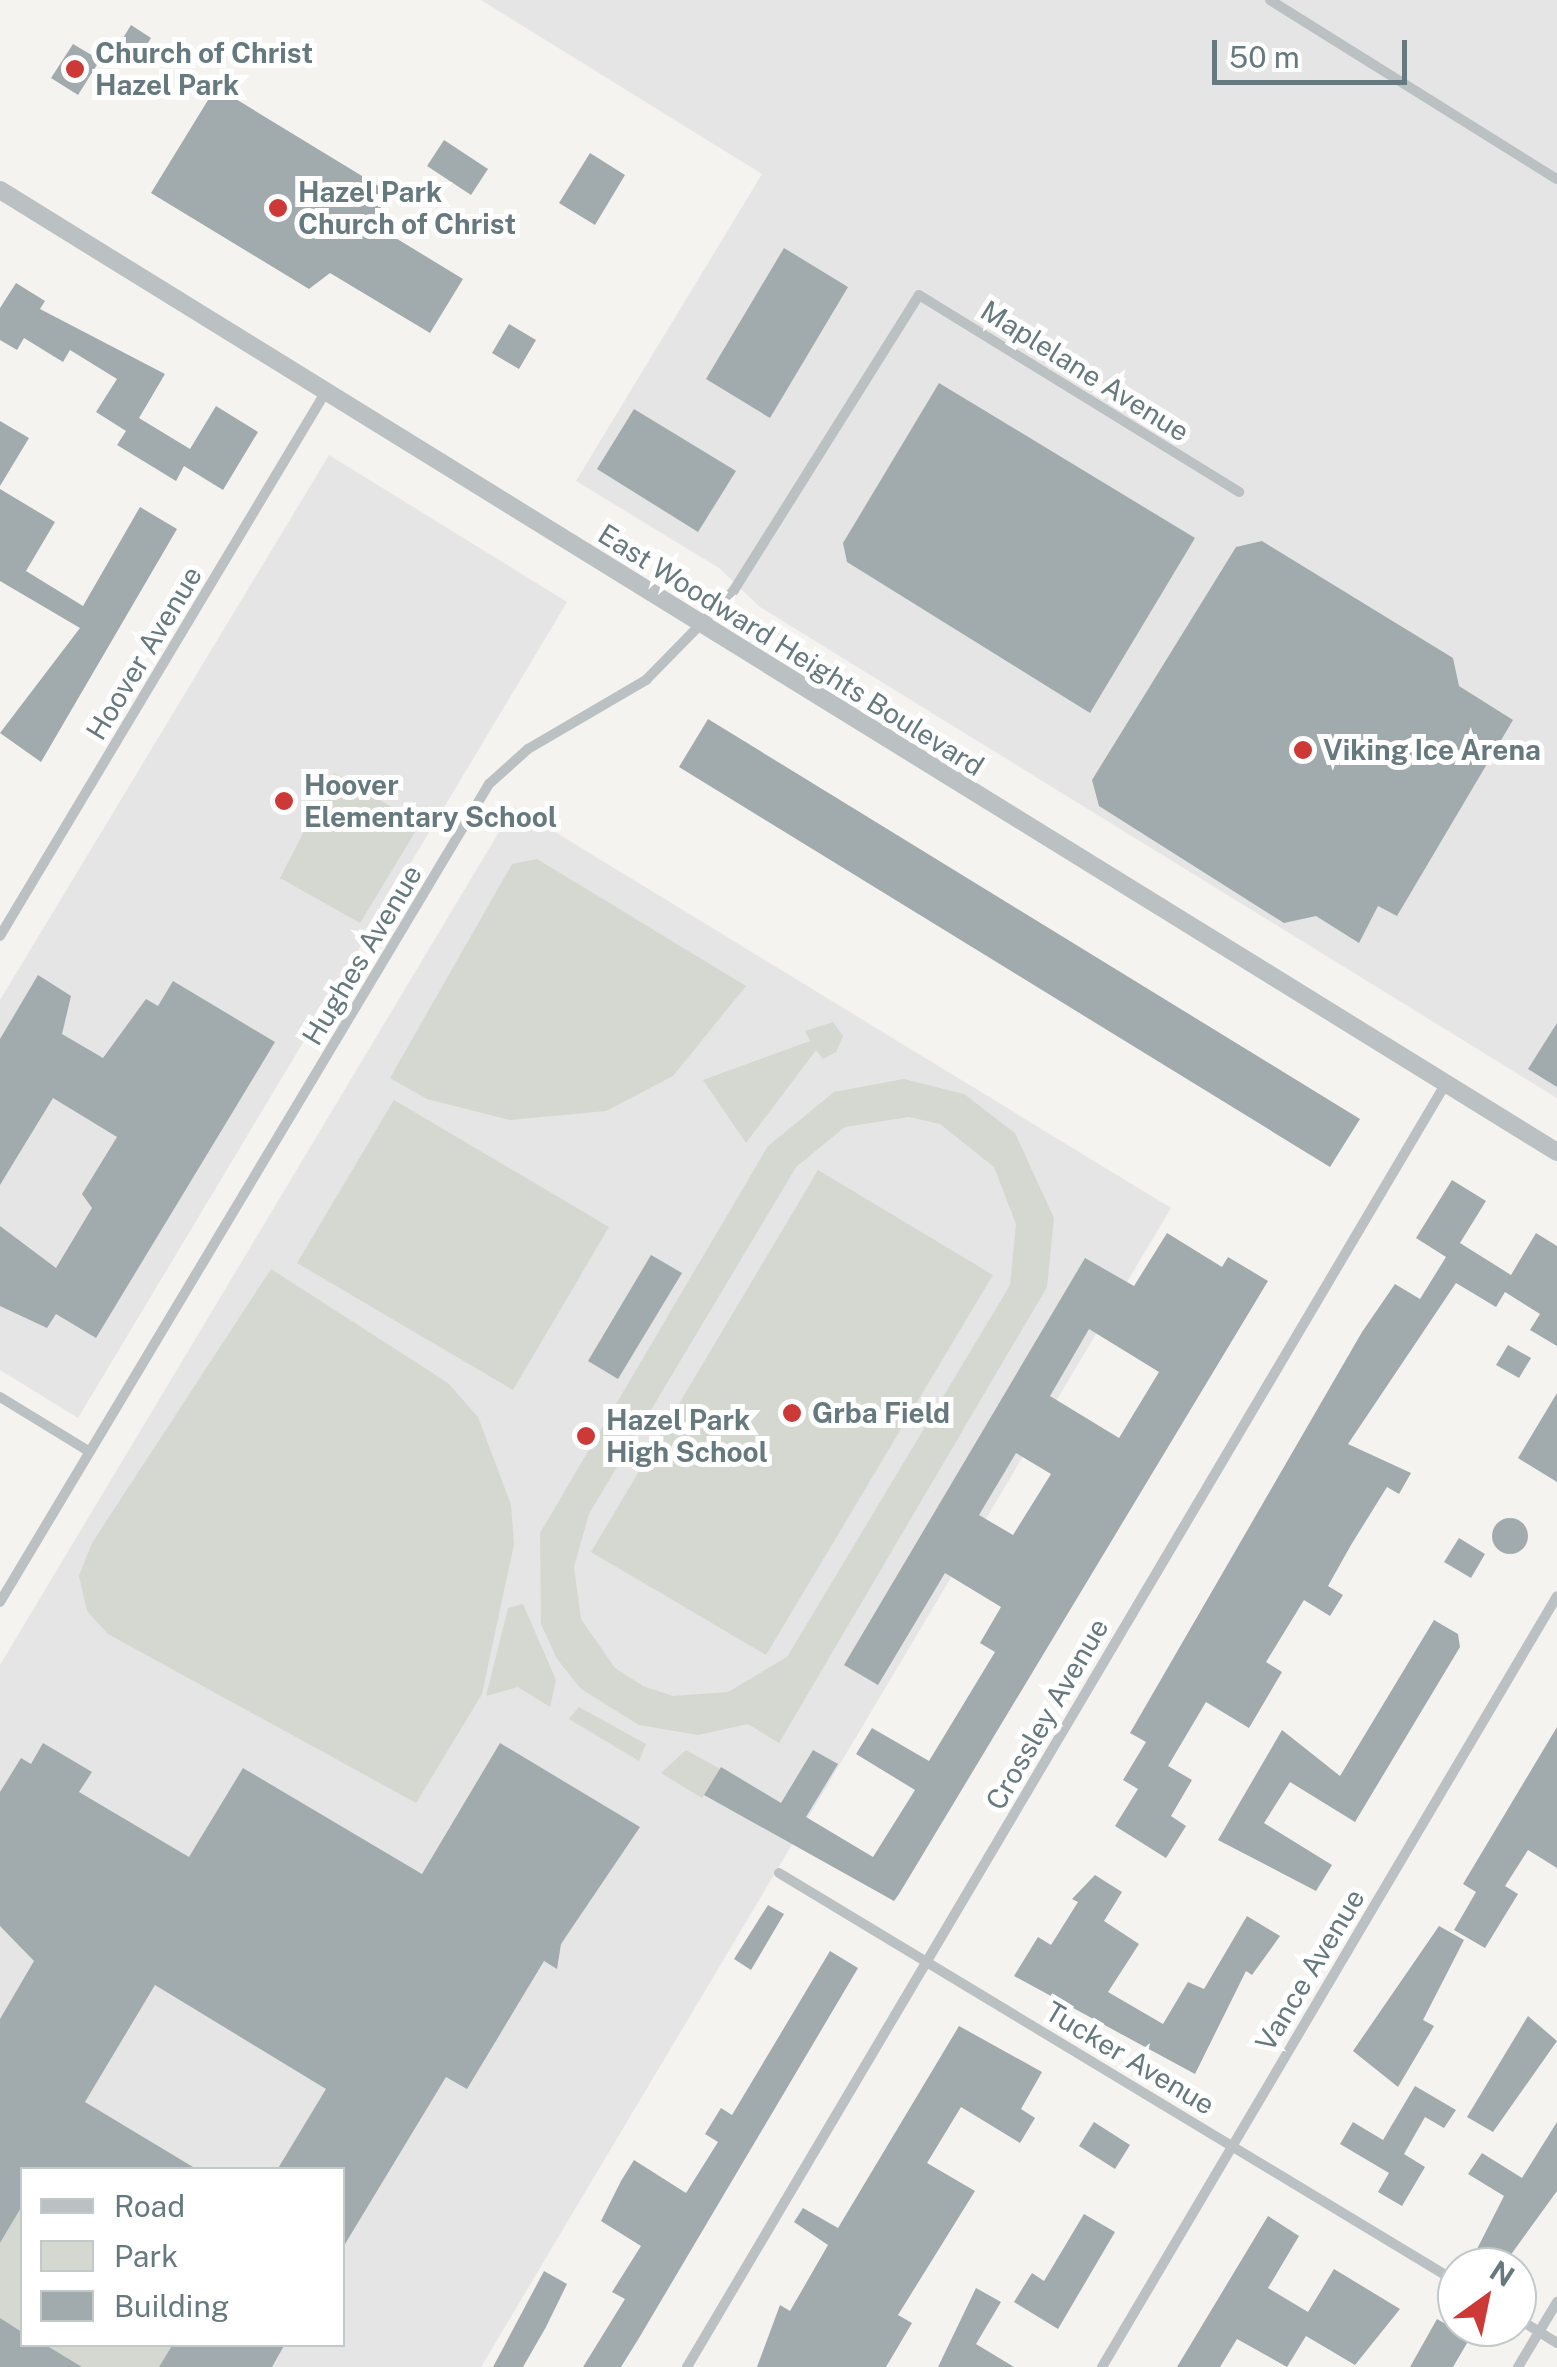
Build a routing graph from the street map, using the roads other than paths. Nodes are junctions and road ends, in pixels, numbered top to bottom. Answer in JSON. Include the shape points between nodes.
{"nodes":[{"id":1,"x":1270,"y":0,"type":"edge"},
{"id":2,"x":1557,"y":179,"type":"edge"},
{"id":3,"x":0,"y":190,"type":"edge"},
{"id":4,"x":911,"y":306,"type":"joint"},
{"id":5,"x":326,"y":393,"type":"junction"},
{"id":6,"x":1239,"y":492,"type":"dead end"},
{"id":7,"x":697,"y":625,"type":"junction"},
{"id":8,"x":0,"y":936,"type":"edge"},
{"id":9,"x":1446,"y":1083,"type":"junction"},
{"id":10,"x":1557,"y":1152,"type":"edge"},
{"id":11,"x":0,"y":1398,"type":"edge"},
{"id":12,"x":90,"y":1452,"type":"junction"},
{"id":13,"x":1557,"y":1596,"type":"edge"},
{"id":14,"x":0,"y":1602,"type":"edge"},
{"id":15,"x":779,"y":1873,"type":"dead end"},
{"id":16,"x":928,"y":1962,"type":"junction"},
{"id":17,"x":1233,"y":2146,"type":"junction"},
{"id":18,"x":1437,"y":2270,"type":"edge"},
{"id":19,"x":1557,"y":2302,"type":"edge"},
{"id":20,"x":1539,"y":2332,"type":"junction"},
{"id":21,"x":1557,"y":2343,"type":"edge"},
{"id":22,"x":687,"y":2367,"type":"edge"},
{"id":23,"x":1102,"y":2367,"type":"edge"},
{"id":24,"x":1518,"y":2367,"type":"edge"}],
"edges":[{"from":1,"to":2,"type":"street"},
{"from":3,"to":5,"type":"street","name":"East Woodward Heights Boulevard"},
{"from":4,"to":6,"type":"street","name":"Maplelane Avenue","via":[[919,295]]},
{"from":4,"to":7,"type":"street","name":"Hughes Avenue","via":[[734,590]]},
{"from":5,"to":7,"type":"street","name":"East Woodward Heights Boulevard"},
{"from":5,"to":8,"type":"street","name":"Hoover Avenue"},
{"from":7,"to":9,"type":"street","name":"East Woodward Heights Boulevard"},
{"from":7,"to":12,"type":"street","name":"Hughes Avenue","via":[[646,680],[528,750],[489,784]]},
{"from":9,"to":10,"type":"street","name":"East Woodward Heights Boulevard"},
{"from":9,"to":16,"type":"street","name":"Crossley Avenue"},
{"from":11,"to":12,"type":"street"},
{"from":12,"to":14,"type":"street","name":"Hughes Avenue"},
{"from":13,"to":17,"type":"street","name":"Vance Avenue"},
{"from":15,"to":16,"type":"street","name":"Tucker Avenue"},
{"from":16,"to":17,"type":"street","name":"Tucker Avenue"},
{"from":16,"to":22,"type":"street","name":"Crossley Avenue"},
{"from":17,"to":18,"type":"street","name":"Tucker Avenue"},
{"from":17,"to":23,"type":"street","name":"Vance Avenue"},
{"from":19,"to":20,"type":"street"},
{"from":20,"to":21,"type":"street"},
{"from":20,"to":24,"type":"street"}]}
